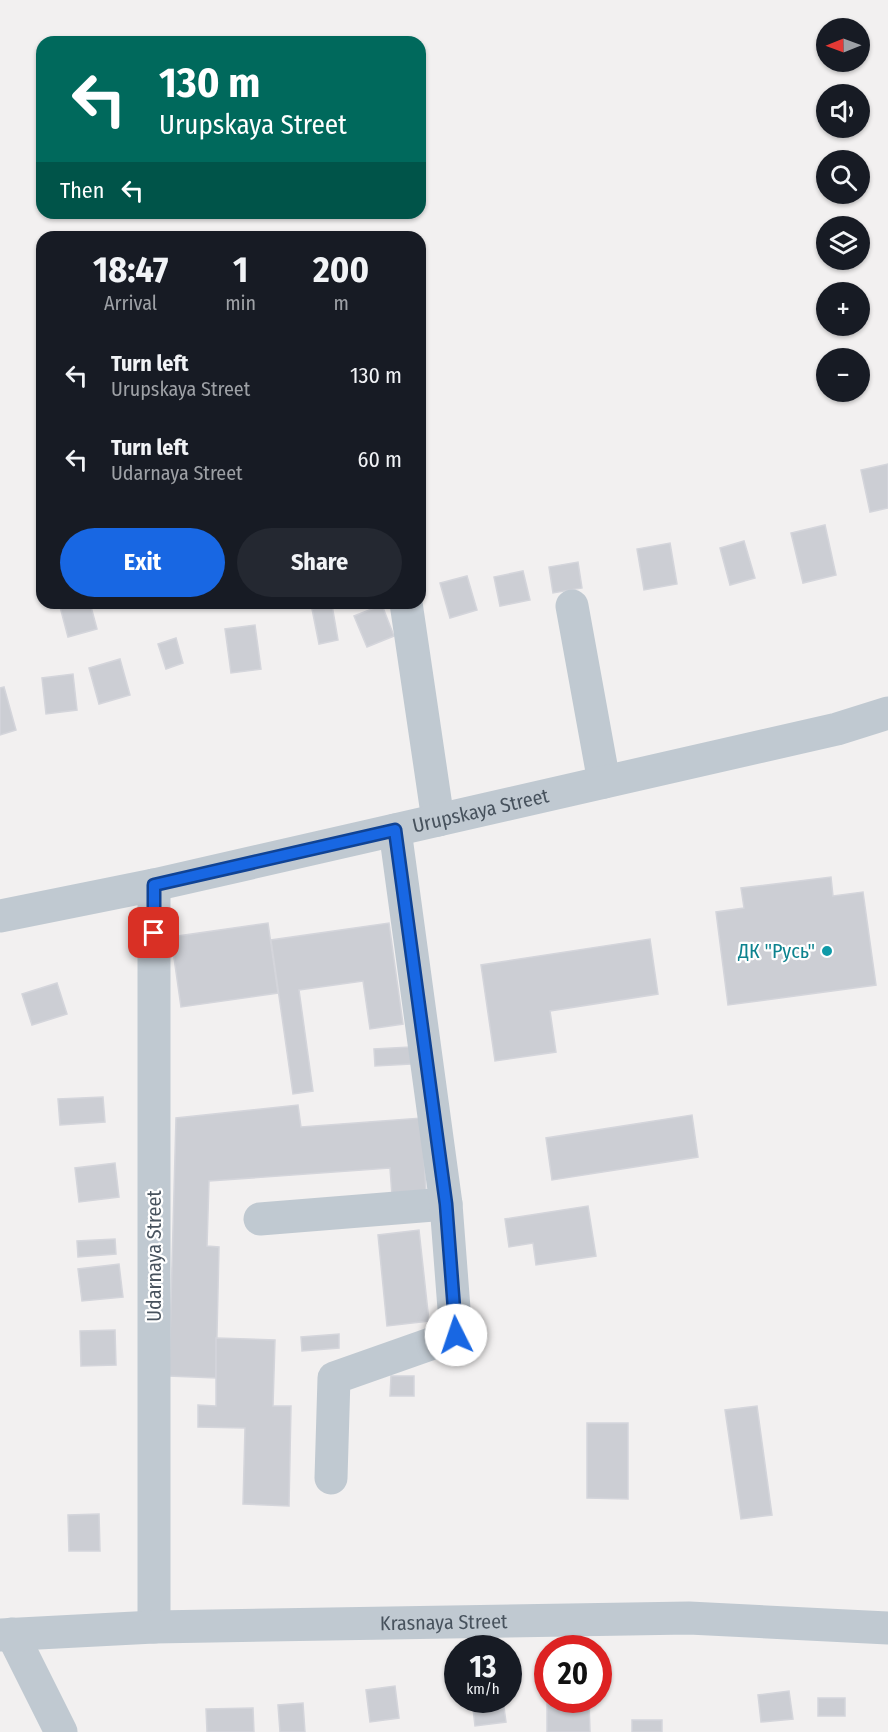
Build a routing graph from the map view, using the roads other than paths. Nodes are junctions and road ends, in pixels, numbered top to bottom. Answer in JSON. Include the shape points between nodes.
{"nodes":[{"id":1,"x":572,"y":606,"type":"dead end"},
{"id":2,"x":407,"y":609,"type":"edge"},
{"id":3,"x":888,"y":713,"type":"edge"},
{"id":4,"x":604,"y":782,"type":"junction"},
{"id":5,"x":438,"y":820,"type":"junction"},
{"id":6,"x":395,"y":830,"type":"junction"},
{"id":7,"x":154,"y":885,"type":"junction"},
{"id":8,"x":0,"y":916,"type":"edge"},
{"id":9,"x":446,"y":1204,"type":"junction"},
{"id":10,"x":260,"y":1219,"type":"dead end"},
{"id":11,"x":332,"y":1478,"type":"dead end"},
{"id":12,"x":154,"y":1627,"type":"junction"},
{"id":13,"x":888,"y":1628,"type":"edge"},
{"id":14,"x":6,"y":1635,"type":"edge"},
{"id":15,"x":61,"y":1732,"type":"edge"}],
"edges":[{"from":1,"to":4,"type":"street"},
{"from":2,"to":5,"type":"street"},
{"from":3,"to":4,"type":"street","name":"Urupskaya Street","via":[[837,729]]},
{"from":4,"to":5,"type":"street","name":"Urupskaya Street"},
{"from":5,"to":6,"type":"street","name":"Urupskaya Street"},
{"from":6,"to":7,"type":"street","name":"Urupskaya Street"},
{"from":6,"to":9,"type":"street"},
{"from":7,"to":8,"type":"street","name":"Urupskaya Street"},
{"from":7,"to":12,"type":"street","name":"Udarnaya Street"},
{"from":9,"to":10,"type":"street"},
{"from":9,"to":11,"type":"street","via":[[456,1335],[334,1378]]},
{"from":12,"to":13,"type":"street","name":"Krasnaya Street","via":[[689,1618]]},
{"from":12,"to":14,"type":"street","name":"Krasnaya Street"},
{"from":14,"to":15,"type":"street"}]}
